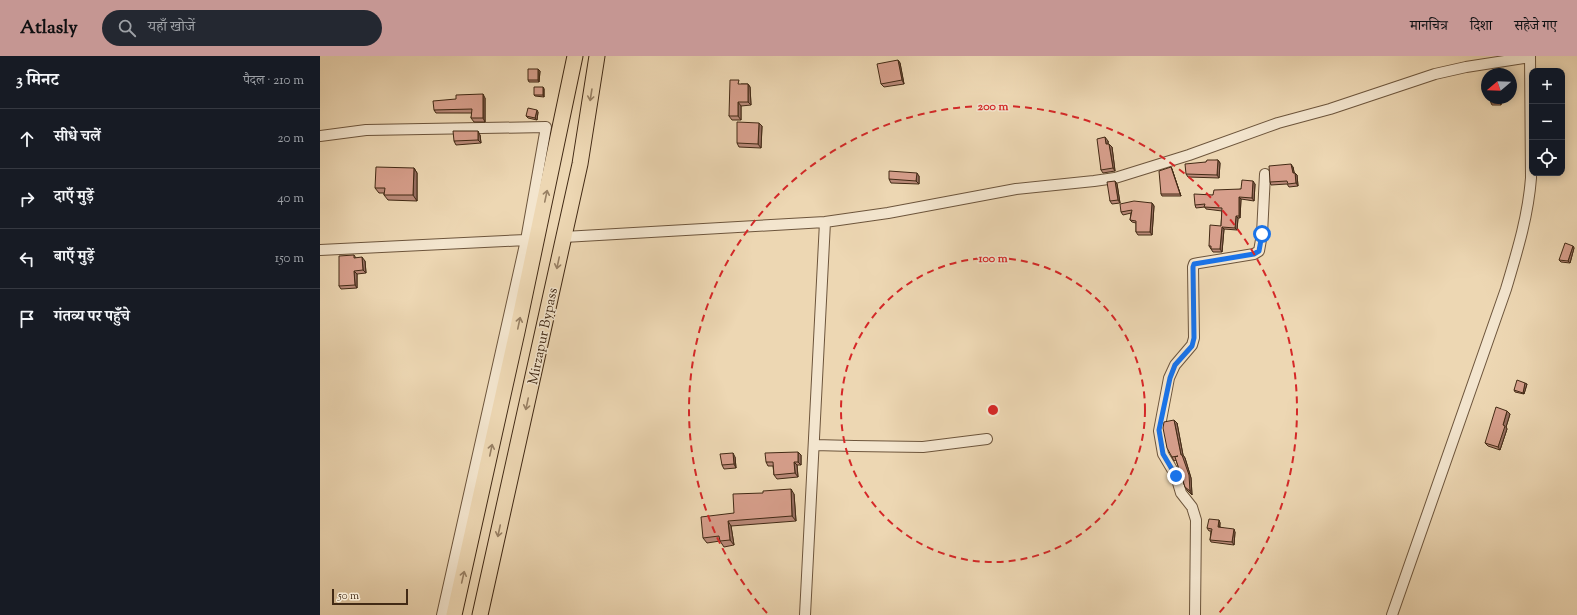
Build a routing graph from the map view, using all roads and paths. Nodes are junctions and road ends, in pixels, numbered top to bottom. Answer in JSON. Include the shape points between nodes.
{"nodes":[{"id":1,"x":575,"y":56,"type":"edge"},
{"id":2,"x":597,"y":56,"type":"edge"},
{"id":3,"x":1530,"y":57,"type":"edge"},
{"id":4,"x":320,"y":136,"type":"edge"},
{"id":5,"x":1265,"y":174,"type":"dead end"},
{"id":6,"x":825,"y":222,"type":"junction"},
{"id":7,"x":564,"y":237,"type":"junction"},
{"id":8,"x":526,"y":240,"type":"junction"},
{"id":9,"x":320,"y":250,"type":"edge"},
{"id":10,"x":987,"y":439,"type":"dead end"},
{"id":11,"x":814,"y":444,"type":"junction"},
{"id":12,"x":442,"y":615,"type":"edge"},
{"id":13,"x":454,"y":615,"type":"edge"},
{"id":14,"x":480,"y":615,"type":"edge"},
{"id":15,"x":805,"y":615,"type":"edge"},
{"id":16,"x":1195,"y":615,"type":"edge"},
{"id":17,"x":1392,"y":615,"type":"edge"}],
"edges":[{"from":13,"to":1,"type":"highway","one_way":true},
{"from":2,"to":7,"type":"highway","name":"Mirzapur Bypass","one_way":true,"via":[[580,164]]},
{"from":3,"to":6,"type":"street","via":[[1436,74],[1330,109],[1278,123],[1115,178],[1016,189]]},
{"from":3,"to":17,"type":"street","via":[[1531,178],[1527,216],[1506,289]]},
{"from":4,"to":8,"type":"street","via":[[366,130],[546,127]]},
{"from":5,"to":16,"type":"street","via":[[1259,251],[1194,264],[1194,338],[1192,346],[1175,365],[1170,378],[1159,430],[1163,454],[1176,476],[1181,493],[1192,506],[1196,520]]},
{"from":6,"to":7,"type":"street"},
{"from":6,"to":11,"type":"street"},
{"from":7,"to":14,"type":"highway","name":"Mirzapur Bypass","one_way":true},
{"from":8,"to":9,"type":"street"},
{"from":8,"to":12,"type":"street"},
{"from":10,"to":11,"type":"street","via":[[924,447]]},
{"from":11,"to":15,"type":"street"}]}
